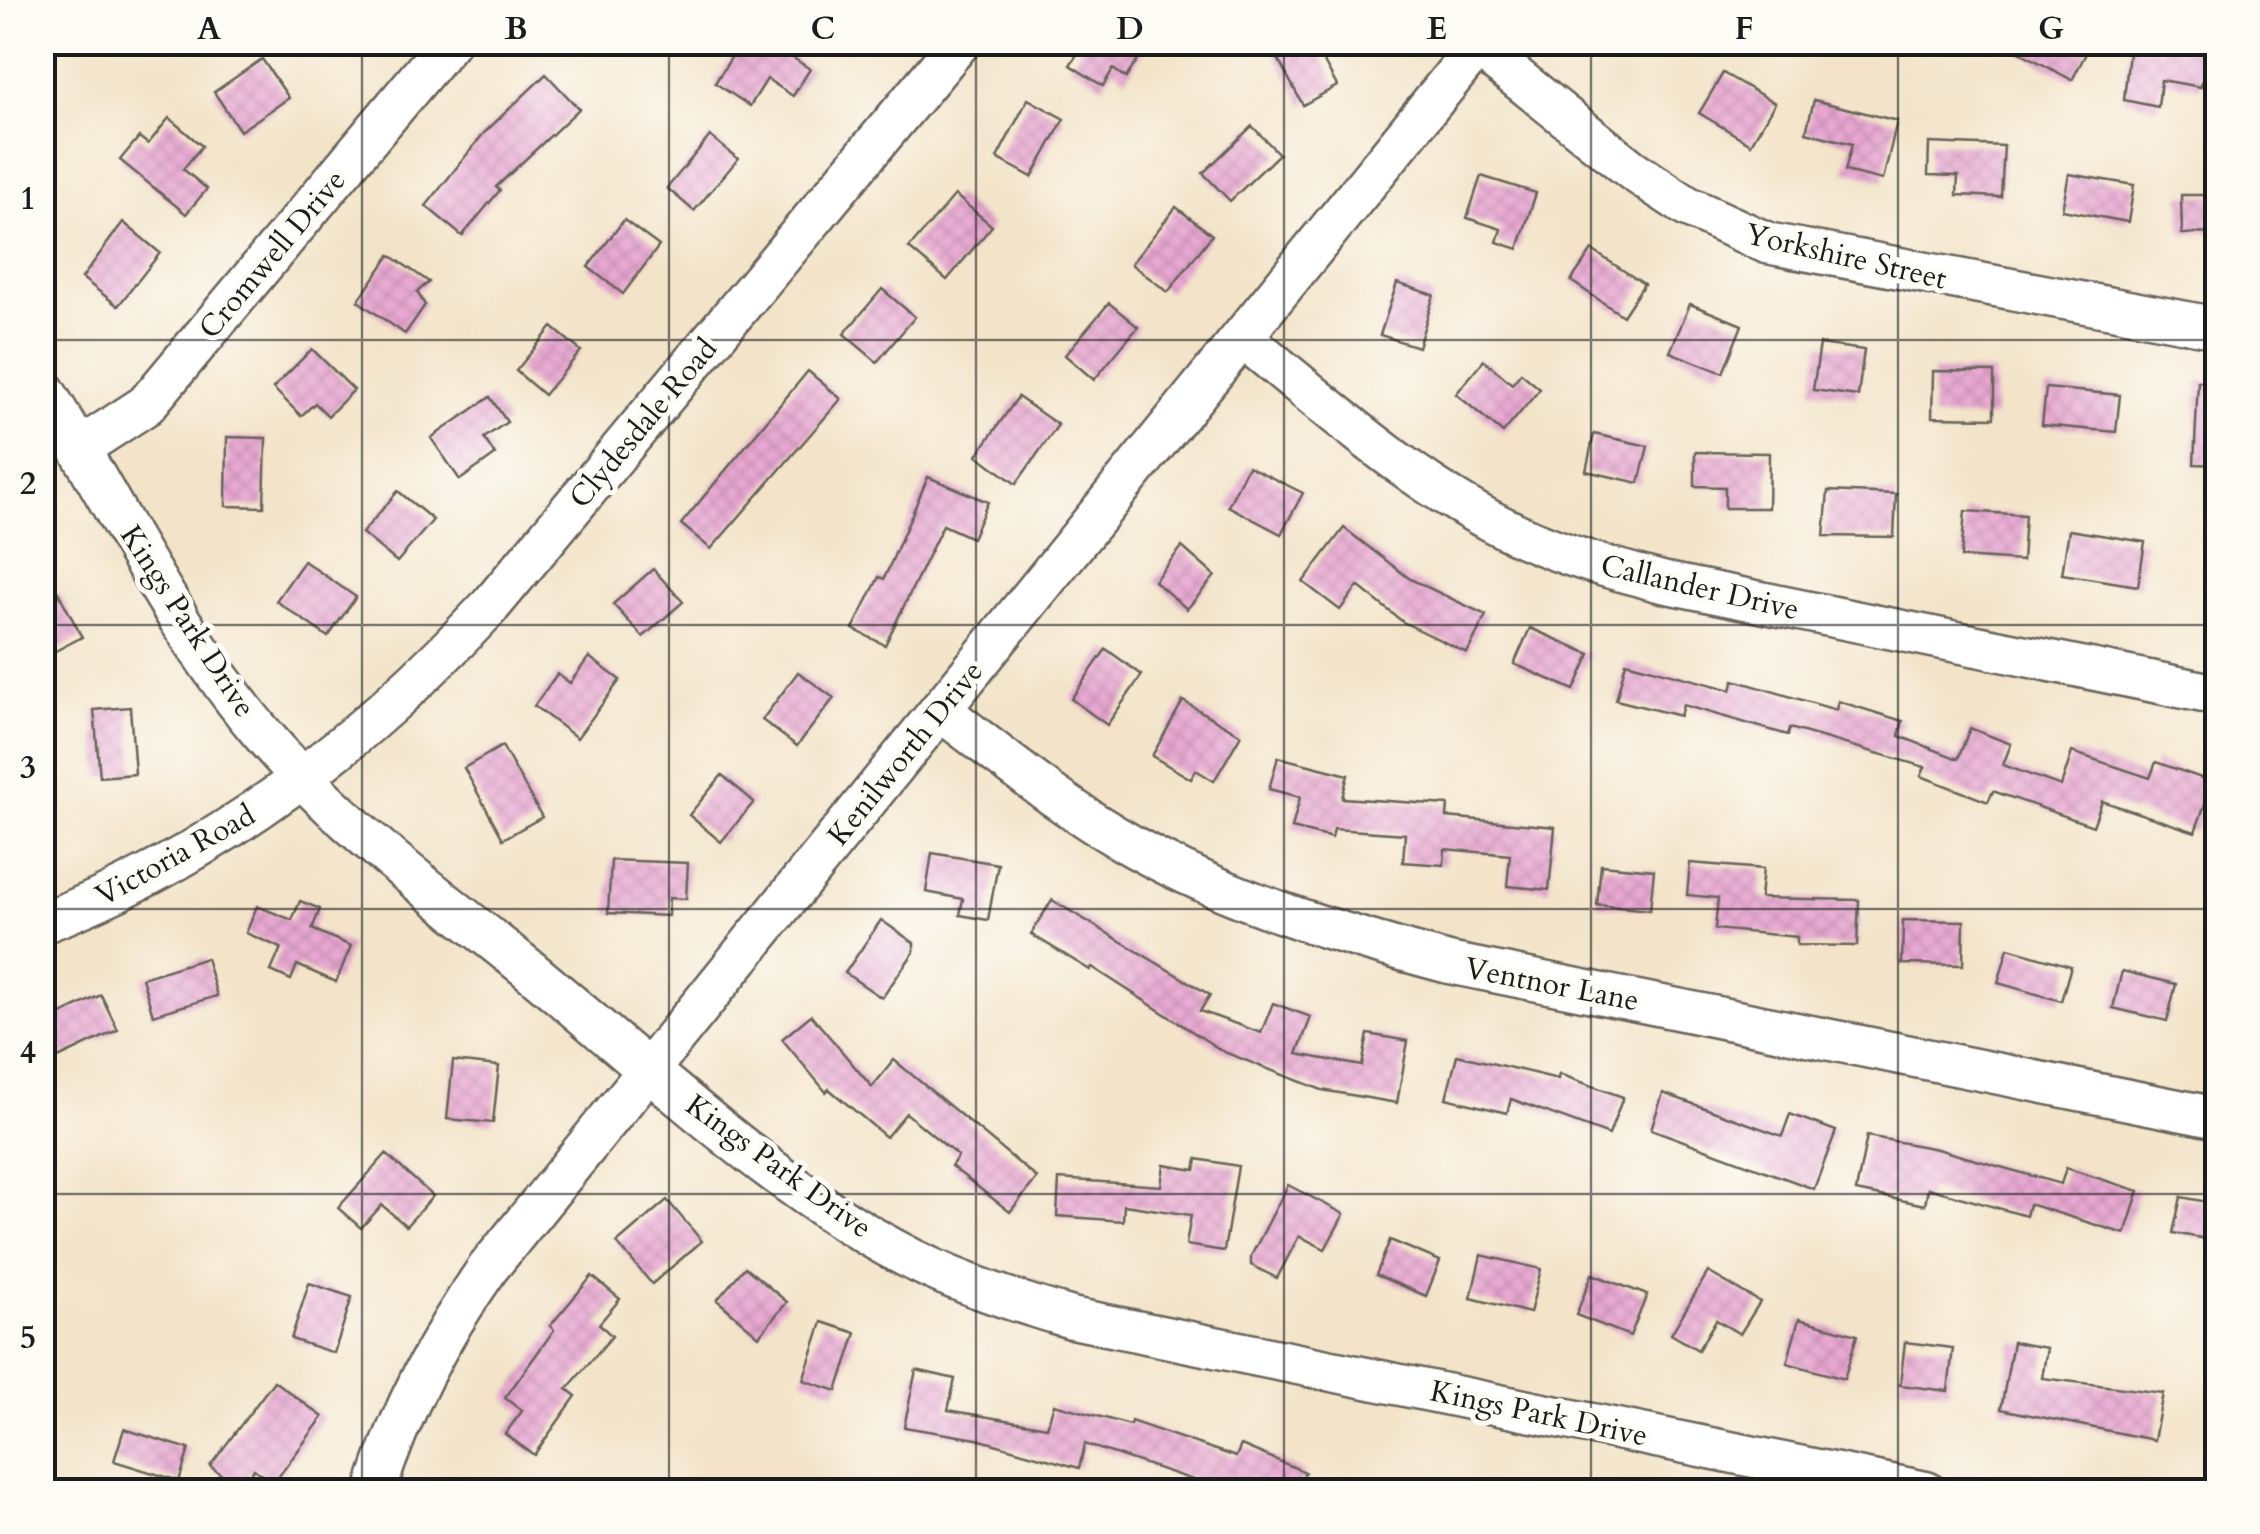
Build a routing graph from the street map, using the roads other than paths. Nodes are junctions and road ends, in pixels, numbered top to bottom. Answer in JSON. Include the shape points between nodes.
{"nodes":[{"id":1,"x":449,"y":42,"type":"edge"},
{"id":2,"x":960,"y":42,"type":"edge"},
{"id":3,"x":1476,"y":44,"type":"edge"},
{"id":4,"x":2218,"y":328,"type":"edge"},
{"id":5,"x":1243,"y":338,"type":"junction"},
{"id":6,"x":42,"y":387,"type":"edge"},
{"id":7,"x":80,"y":448,"type":"junction"},
{"id":8,"x":2218,"y":695,"type":"edge"},
{"id":9,"x":940,"y":710,"type":"junction"},
{"id":10,"x":301,"y":778,"type":"junction"},
{"id":11,"x":42,"y":923,"type":"edge"},
{"id":12,"x":650,"y":1068,"type":"junction"},
{"id":13,"x":2218,"y":1118,"type":"edge"},
{"id":14,"x":375,"y":1492,"type":"edge"},
{"id":15,"x":1926,"y":1492,"type":"edge"}],
"edges":[{"from":1,"to":7,"type":"street","name":"Cromwell Drive","via":[[146,405]]},
{"from":2,"to":10,"type":"street","name":"Clydesdale Road","via":[[492,606],[372,725]]},
{"from":3,"to":4,"type":"street","name":"Yorkshire Street","via":[[1632,170],[1688,208],[1767,243]]},
{"from":3,"to":5,"type":"street","name":"Kenilworth Drive"},
{"from":5,"to":8,"type":"street","name":"Callander Drive","via":[[1439,491],[1515,534],[1584,561]]},
{"from":5,"to":9,"type":"street","name":"Kenilworth Drive"},
{"from":6,"to":7,"type":"street","name":"Kings Park Drive"},
{"from":7,"to":10,"type":"street","name":"Kings Park Drive","via":[[213,668]]},
{"from":9,"to":12,"type":"street","name":"Kenilworth Drive"},
{"from":9,"to":13,"type":"street","name":"Ventnor Lane","via":[[1064,804],[1134,847],[1219,890],[1335,933],[1449,963]]},
{"from":10,"to":11,"type":"street","name":"Victoria Road","via":[[205,845]]},
{"from":10,"to":12,"type":"street","name":"Kings Park Drive"},
{"from":12,"to":14,"type":"street","name":"Kenilworth Drive","via":[[453,1318],[400,1417]]},
{"from":12,"to":15,"type":"street","name":"Kings Park Drive","via":[[841,1218],[927,1266],[1008,1300]]}]}
